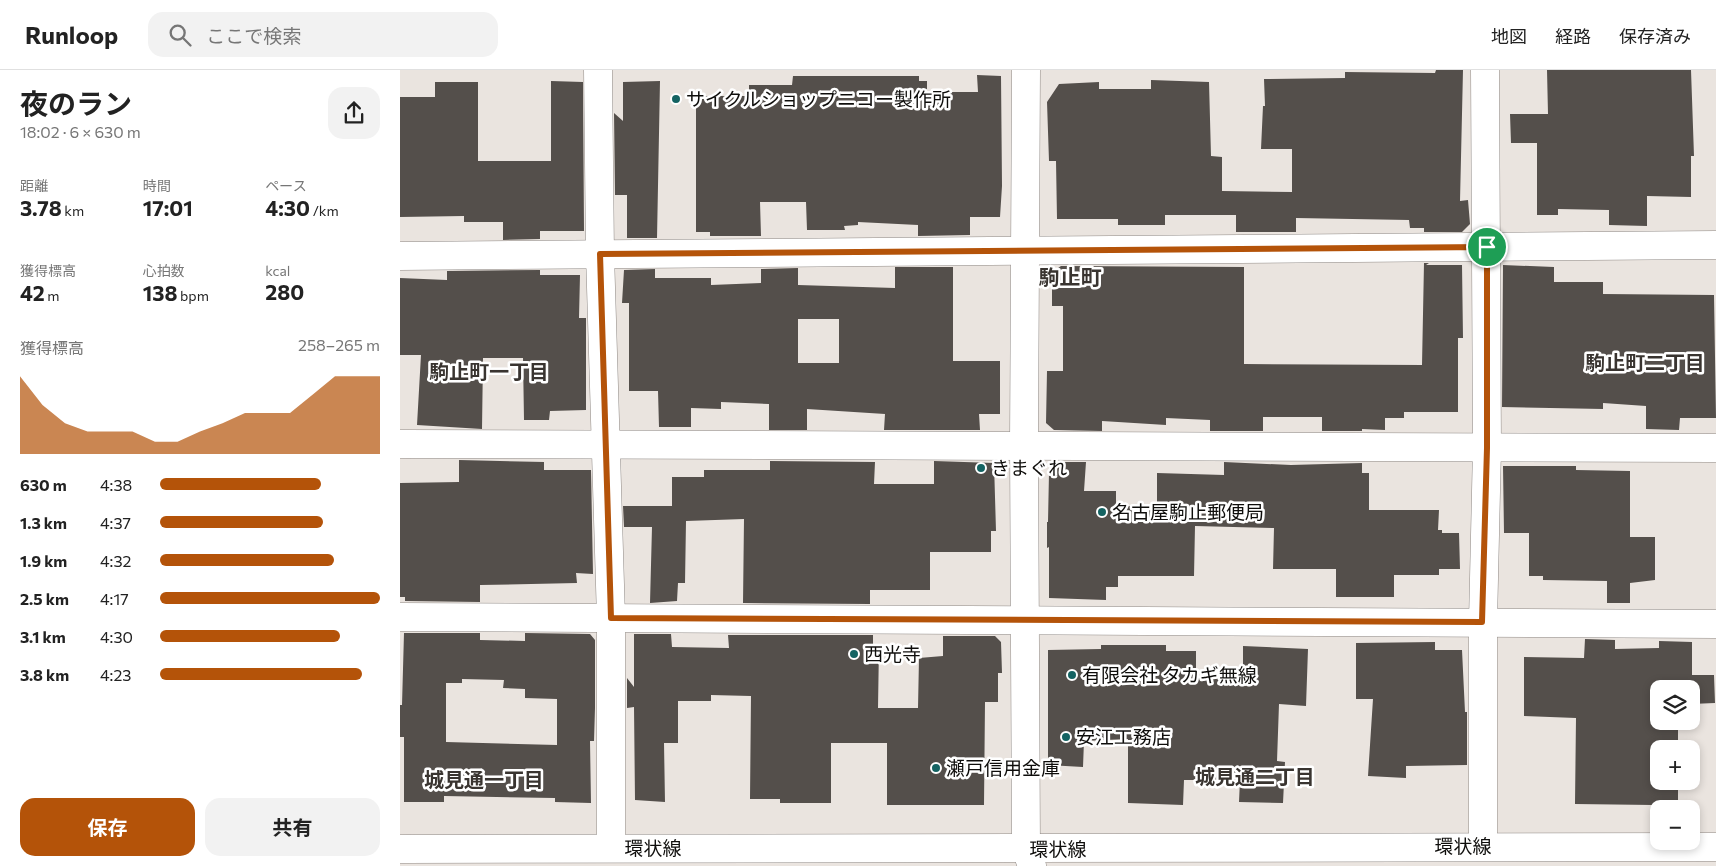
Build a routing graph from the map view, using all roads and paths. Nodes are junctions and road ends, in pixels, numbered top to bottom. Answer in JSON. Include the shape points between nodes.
{"nodes":[{"id":1,"x":598,"y":70,"type":"edge"},
{"id":2,"x":1026,"y":70,"type":"edge"},
{"id":3,"x":1485,"y":70,"type":"edge"},
{"id":4,"x":1716,"y":245,"type":"edge"},
{"id":5,"x":1487,"y":247,"type":"junction"},
{"id":6,"x":1025,"y":250,"type":"junction"},
{"id":7,"x":600,"y":254,"type":"junction"},
{"id":8,"x":400,"y":256,"type":"edge"},
{"id":9,"x":400,"y":444,"type":"edge"},
{"id":10,"x":606,"y":445,"type":"junction"},
{"id":11,"x":1024,"y":446,"type":"junction"},
{"id":12,"x":1487,"y":448,"type":"junction"},
{"id":13,"x":1716,"y":448,"type":"edge"},
{"id":14,"x":400,"y":617,"type":"edge"},
{"id":15,"x":611,"y":618,"type":"junction"},
{"id":16,"x":1025,"y":619,"type":"junction"},
{"id":17,"x":1482,"y":622,"type":"junction"},
{"id":18,"x":1716,"y":624,"type":"edge"},
{"id":19,"x":1483,"y":846,"type":"junction"},
{"id":20,"x":1716,"y":847,"type":"edge"},
{"id":21,"x":611,"y":848,"type":"junction"},
{"id":22,"x":400,"y":849,"type":"edge"},
{"id":23,"x":1025,"y":860,"type":"edge"}],
"edges":[{"from":1,"to":7,"type":"street"},
{"from":2,"to":6,"type":"street"},
{"from":3,"to":5,"type":"street"},
{"from":4,"to":5,"type":"street"},
{"from":5,"to":6,"type":"street"},
{"from":5,"to":12,"type":"street"},
{"from":6,"to":7,"type":"street"},
{"from":6,"to":11,"type":"street"},
{"from":7,"to":8,"type":"street"},
{"from":7,"to":10,"type":"street"},
{"from":9,"to":10,"type":"street"},
{"from":10,"to":11,"type":"street"},
{"from":10,"to":15,"type":"street"},
{"from":11,"to":12,"type":"street"},
{"from":11,"to":16,"type":"street"},
{"from":12,"to":13,"type":"street"},
{"from":12,"to":17,"type":"street"},
{"from":14,"to":15,"type":"street"},
{"from":15,"to":16,"type":"street"},
{"from":15,"to":21,"type":"street"},
{"from":16,"to":17,"type":"street"},
{"from":16,"to":23,"type":"street"},
{"from":17,"to":18,"type":"street"},
{"from":17,"to":19,"type":"street"},
{"from":19,"to":20,"type":"street","name":"環状線"},
{"from":19,"to":23,"type":"street","name":"環状線"},
{"from":21,"to":22,"type":"street","name":"環状線"},
{"from":21,"to":23,"type":"street","name":"環状線"}]}
